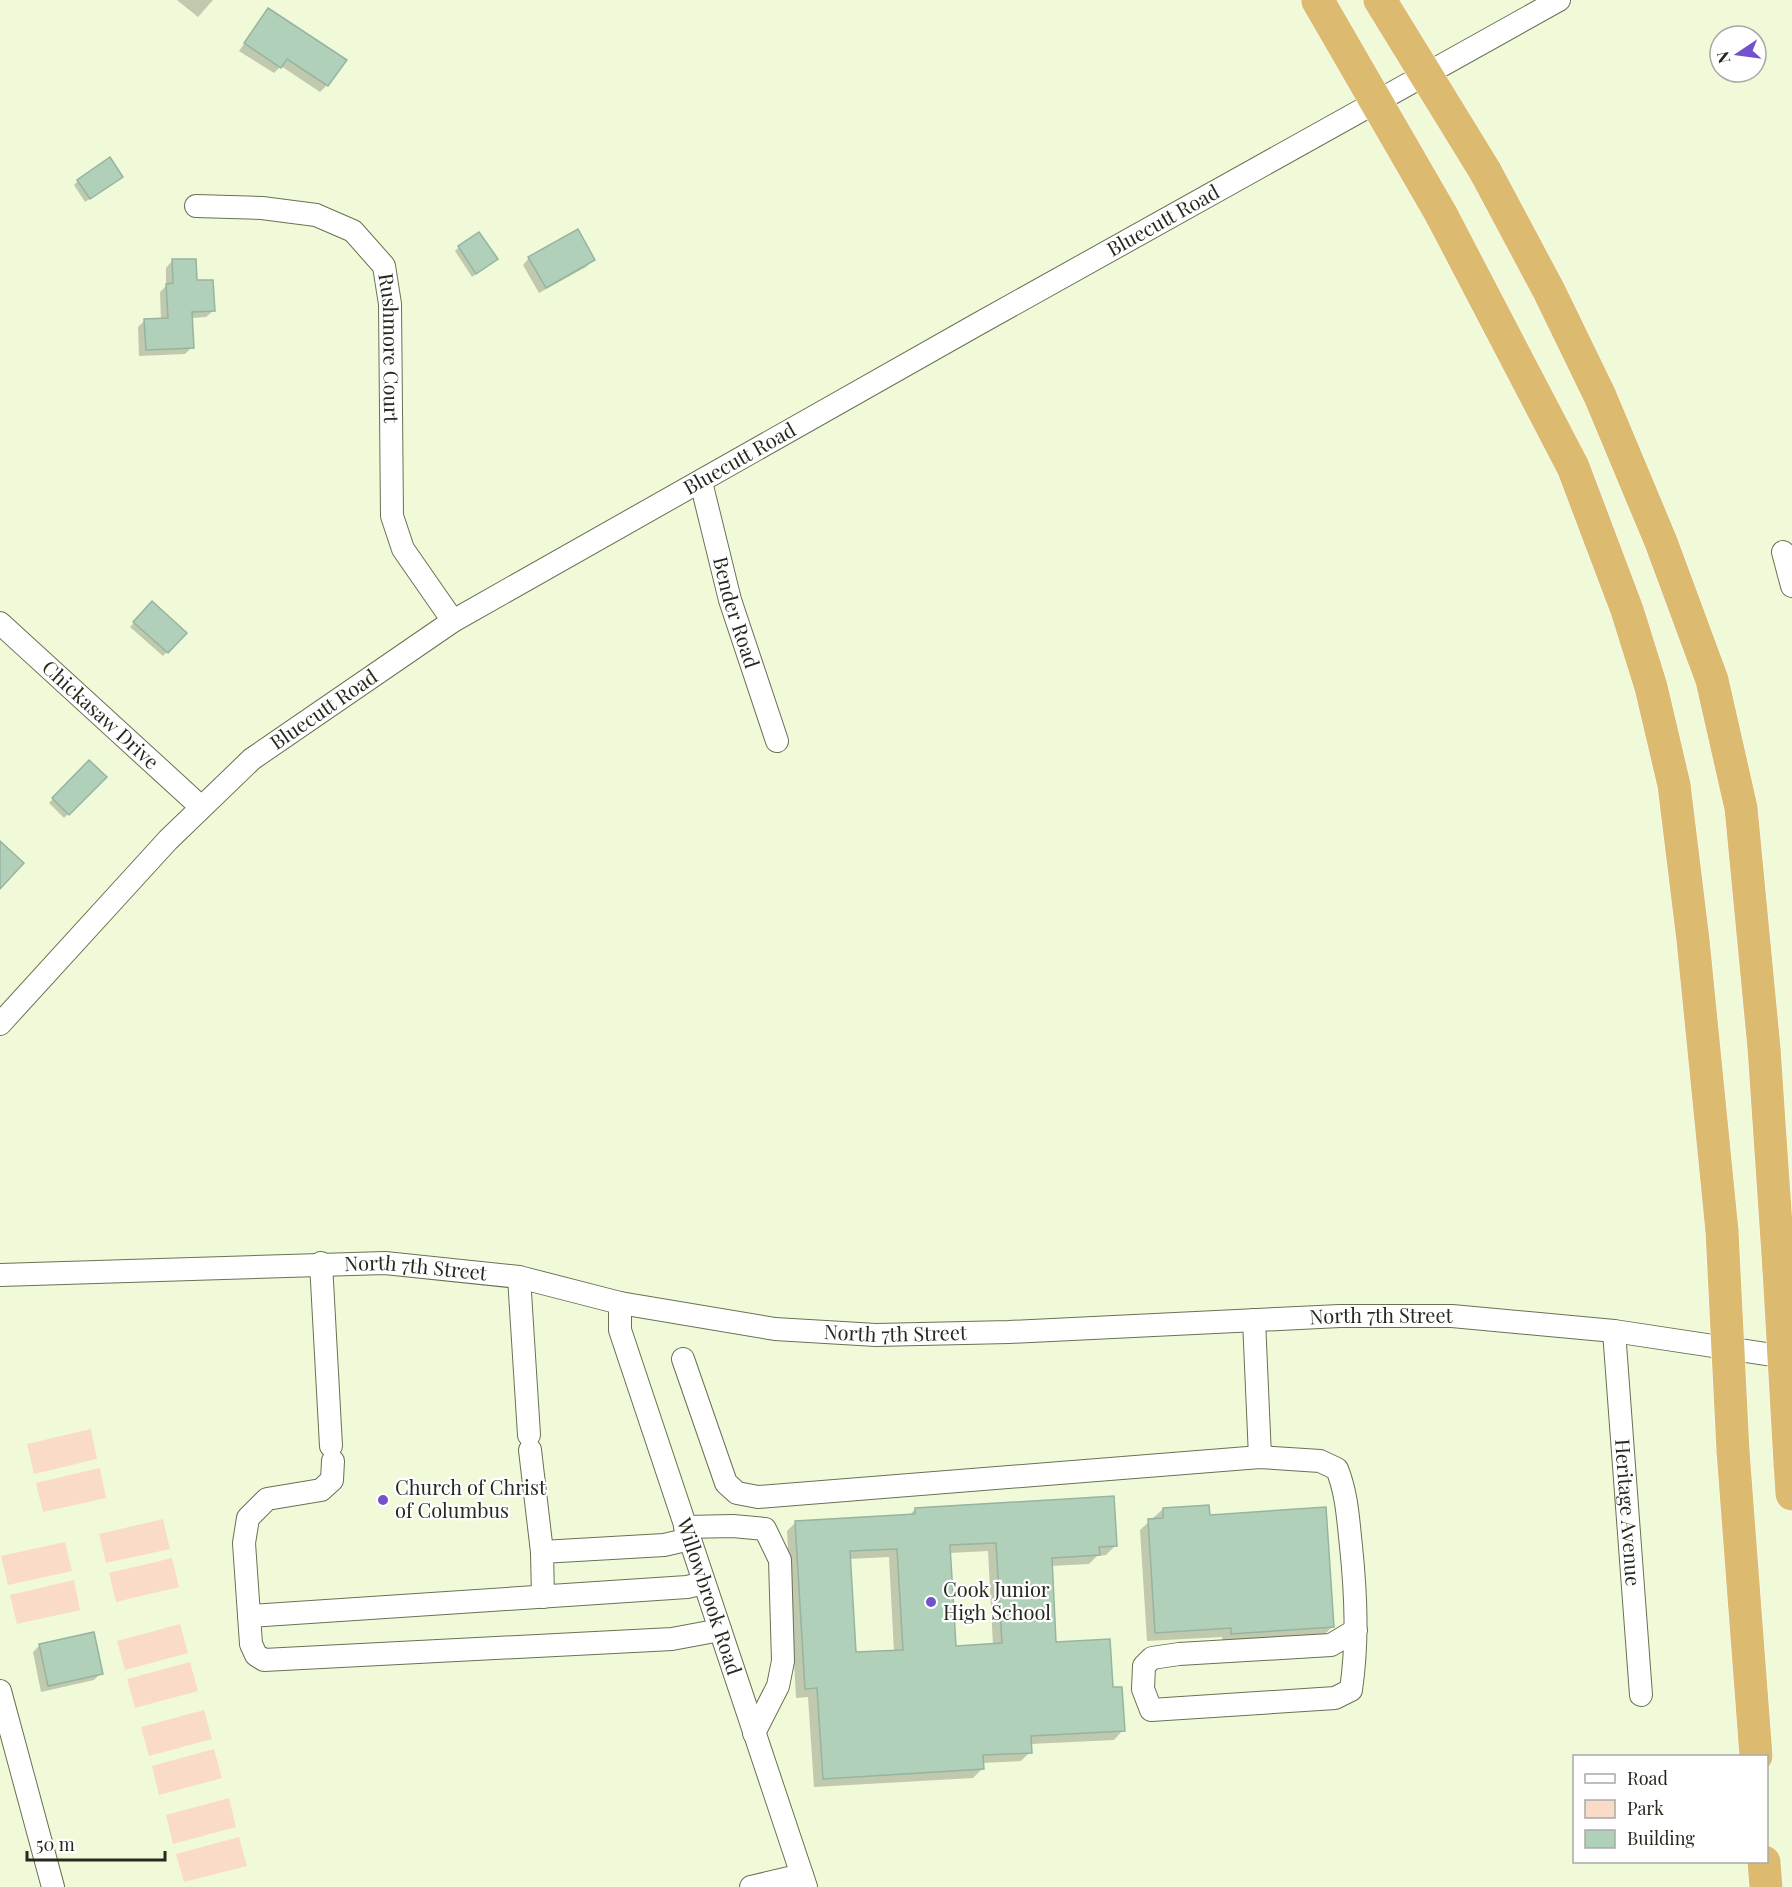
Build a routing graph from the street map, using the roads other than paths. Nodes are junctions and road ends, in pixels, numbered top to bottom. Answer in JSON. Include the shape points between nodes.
{"nodes":[{"id":1,"x":1318,"y":0,"type":"edge"},
{"id":2,"x":1380,"y":0,"type":"edge"},
{"id":3,"x":1559,"y":0,"type":"edge"},
{"id":4,"x":196,"y":206,"type":"dead end"},
{"id":5,"x":701,"y":482,"type":"junction"},
{"id":6,"x":1783,"y":552,"type":"dead end"},
{"id":7,"x":1792,"y":586,"type":"edge"},
{"id":8,"x":453,"y":621,"type":"junction"},
{"id":9,"x":0,"y":623,"type":"edge"},
{"id":10,"x":777,"y":741,"type":"dead end"},
{"id":11,"x":201,"y":807,"type":"junction"},
{"id":12,"x":0,"y":1024,"type":"edge"},
{"id":13,"x":321,"y":1263,"type":"junction"},
{"id":14,"x":0,"y":1275,"type":"edge"},
{"id":15,"x":519,"y":1277,"type":"junction"},
{"id":16,"x":620,"y":1303,"type":"junction"},
{"id":17,"x":1254,"y":1320,"type":"junction"},
{"id":18,"x":1614,"y":1331,"type":"junction"},
{"id":19,"x":1792,"y":1358,"type":"edge"},
{"id":20,"x":683,"y":1359,"type":"dead end"},
{"id":21,"x":1260,"y":1457,"type":"junction"},
{"id":22,"x":1791,"y":1479,"type":"edge"},
{"id":23,"x":688,"y":1533,"type":"junction"},
{"id":24,"x":542,"y":1552,"type":"junction"},
{"id":25,"x":704,"y":1583,"type":"junction"},
{"id":26,"x":543,"y":1597,"type":"junction"},
{"id":27,"x":249,"y":1616,"type":"junction"},
{"id":28,"x":720,"y":1630,"type":"junction"},
{"id":29,"x":1356,"y":1630,"type":"junction"},
{"id":30,"x":0,"y":1691,"type":"edge"},
{"id":31,"x":1641,"y":1695,"type":"dead end"},
{"id":32,"x":5,"y":1727,"type":"edge"},
{"id":33,"x":754,"y":1733,"type":"junction"},
{"id":34,"x":1756,"y":1755,"type":"edge"},
{"id":35,"x":9,"y":1760,"type":"edge"},
{"id":36,"x":1764,"y":1863,"type":"edge"},
{"id":37,"x":804,"y":1881,"type":"edge"},
{"id":38,"x":53,"y":1887,"type":"edge"},
{"id":39,"x":751,"y":1887,"type":"edge"},
{"id":40,"x":1766,"y":1887,"type":"edge"}],
"edges":[{"from":1,"to":34,"type":"highway","bridge":true,"via":[[1441,214],[1573,467],[1627,610],[1651,687],[1674,785],[1722,1231],[1733,1451]]},
{"from":2,"to":22,"type":"highway","bridge":true,"via":[[1485,171],[1549,291],[1600,396],[1661,542],[1712,680],[1741,808],[1764,1048]]},
{"from":3,"to":5,"type":"street","name":"Bluecutt Road"},
{"from":4,"to":8,"type":"street","name":"Rushmore Court","via":[[316,215],[353,231],[384,266],[390,304],[392,516],[403,549]]},
{"from":5,"to":8,"type":"street","name":"Bluecutt Road"},
{"from":5,"to":10,"type":"street","name":"Bender Road","via":[[730,600]]},
{"from":6,"to":7,"type":"street"},
{"from":8,"to":11,"type":"street","name":"Bluecutt Road","via":[[252,759]]},
{"from":9,"to":11,"type":"street","name":"Chickasaw Drive"},
{"from":11,"to":12,"type":"street","name":"Bluecutt Road"},
{"from":13,"to":14,"type":"street","name":"North 7th Street"},
{"from":13,"to":15,"type":"street","name":"North 7th Street","via":[[385,1263]]},
{"from":13,"to":27,"type":"street","via":[[332,1480],[321,1490],[267,1499],[248,1518],[244,1543]]},
{"from":15,"to":16,"type":"street","name":"North 7th Street"},
{"from":15,"to":24,"type":"street"},
{"from":16,"to":17,"type":"street","name":"North 7th Street","via":[[775,1329],[876,1335]]},
{"from":16,"to":23,"type":"street","name":"Willowbrook Road","via":[[620,1330]]},
{"from":17,"to":18,"type":"street","name":"North 7th Street","via":[[1452,1316]]},
{"from":17,"to":21,"type":"street"},
{"from":18,"to":19,"type":"street","name":"North 7th Street"},
{"from":18,"to":31,"type":"street","name":"Heritage Avenue"},
{"from":20,"to":21,"type":"street","via":[[726,1483],[737,1493],[758,1497]]},
{"from":21,"to":29,"type":"street","via":[[1320,1461],[1337,1469],[1345,1490]]},
{"from":23,"to":24,"type":"street","via":[[664,1545]]},
{"from":23,"to":25,"type":"street","name":"Willowbrook Road"},
{"from":23,"to":33,"type":"street","via":[[733,1526],[765,1529],[780,1560],[783,1661],[778,1686]]},
{"from":24,"to":26,"type":"street"},
{"from":25,"to":26,"type":"street"},
{"from":25,"to":28,"type":"street","name":"Willowbrook Road"},
{"from":26,"to":27,"type":"street"},
{"from":27,"to":28,"type":"street","via":[[251,1644],[256,1655],[264,1660],[672,1639]]},
{"from":28,"to":33,"type":"street","name":"Willowbrook Road"},
{"from":29,"to":29,"type":"street","via":[[1351,1690],[1335,1698],[1151,1710],[1143,1689],[1144,1666],[1152,1658],[1331,1645]]},
{"from":30,"to":32,"type":"street"},
{"from":32,"to":35,"type":"street"},
{"from":33,"to":37,"type":"street","name":"Willowbrook Road"},
{"from":35,"to":38,"type":"street"},
{"from":36,"to":40,"type":"highway"},
{"from":37,"to":39,"type":"street"}]}
